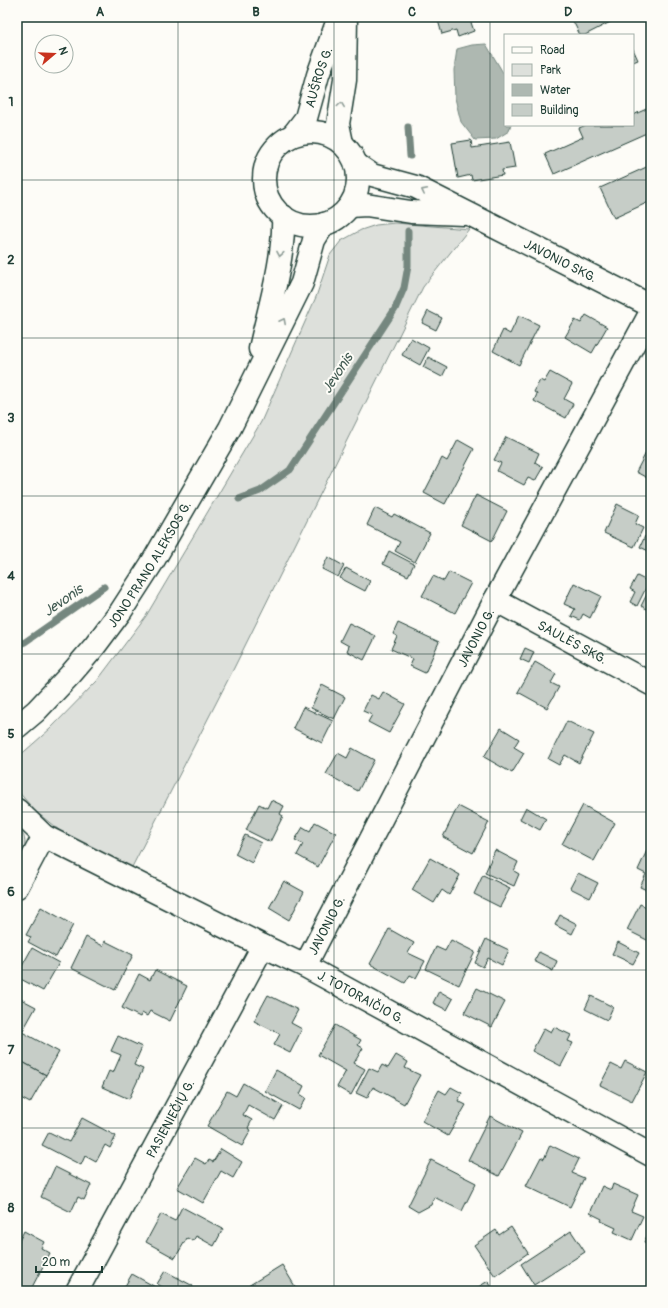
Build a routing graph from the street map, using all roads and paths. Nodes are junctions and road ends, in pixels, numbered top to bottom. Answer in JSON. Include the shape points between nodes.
{"nodes":[{"id":1,"x":339,"y":17,"type":"edge"},
{"id":2,"x":346,"y":17,"type":"edge"},
{"id":3,"x":293,"y":135,"type":"junction"},
{"id":4,"x":342,"y":143,"type":"junction"},
{"id":5,"x":356,"y":164,"type":"junction"},
{"id":6,"x":350,"y":206,"type":"junction"},
{"id":7,"x":471,"y":214,"type":"junction"},
{"id":8,"x":283,"y":216,"type":"junction"},
{"id":9,"x":324,"y":224,"type":"junction"},
{"id":10,"x":651,"y":306,"type":"edge"},
{"id":11,"x":651,"y":312,"type":"edge"},
{"id":12,"x":253,"y":381,"type":"junction"},
{"id":13,"x":495,"y":600,"type":"junction"},
{"id":14,"x":651,"y":684,"type":"edge"},
{"id":15,"x":17,"y":727,"type":"edge"},
{"id":16,"x":17,"y":810,"type":"edge"},
{"id":17,"x":44,"y":836,"type":"junction"},
{"id":18,"x":17,"y":887,"type":"edge"},
{"id":19,"x":263,"y":946,"type":"junction"},
{"id":20,"x":305,"y":966,"type":"junction"},
{"id":21,"x":651,"y":1156,"type":"edge"},
{"id":22,"x":77,"y":1291,"type":"edge"}],
"edges":[{"from":1,"to":3,"type":"street","name":"AUŠROS G.","via":[[306,118]]},
{"from":4,"to":2,"type":"street","name":"AUŠROS G.","one_way":true,"via":[[338,124],[345,80]]},
{"from":3,"to":4,"type":"street","via":[[318,132]]},
{"from":3,"to":8,"type":"street","via":[[281,142],[272,153],[264,176],[268,198]]},
{"from":4,"to":5,"type":"street"},
{"from":5,"to":6,"type":"street","via":[[358,186]]},
{"from":7,"to":5,"type":"street","name":"JAVONIO SKG.","one_way":true,"via":[[416,187],[372,175]]},
{"from":6,"to":7,"type":"street","name":"JAVONIO SKG.","via":[[366,205],[411,212]]},
{"from":6,"to":9,"type":"street","via":[[334,220]]},
{"from":7,"to":10,"type":"street","name":"JAVONIO SKG."},
{"from":8,"to":9,"type":"street","via":[[302,225]]},
{"from":8,"to":12,"type":"street","name":"JONO PRANO ALEKSOS G.","one_way":true,"via":[[284,233],[276,280]]},
{"from":12,"to":9,"type":"street","name":"JONO PRANO ALEKSOS G.","one_way":true,"via":[[302,283],[314,240]]},
{"from":11,"to":13,"type":"street","name":"JAVONIO G."},
{"from":12,"to":15,"type":"street","name":"JONO PRANO ALEKSOS G.","via":[[206,470],[121,611],[70,675]]},
{"from":13,"to":14,"type":"street","name":"SAULĖS SKG."},
{"from":13,"to":20,"type":"street","name":"JAVONIO G."},
{"from":16,"to":17,"type":"street","name":"J. TOTORAIČIO G."},
{"from":17,"to":18,"type":"street"},
{"from":17,"to":19,"type":"street","name":"J. TOTORAIČIO G."},
{"from":19,"to":20,"type":"street","name":"J. TOTORAIČIO G."},
{"from":19,"to":22,"type":"street","name":"PASIENIEČIŲ G."},
{"from":20,"to":21,"type":"street","name":"J. TOTORAIČIO G."}]}
